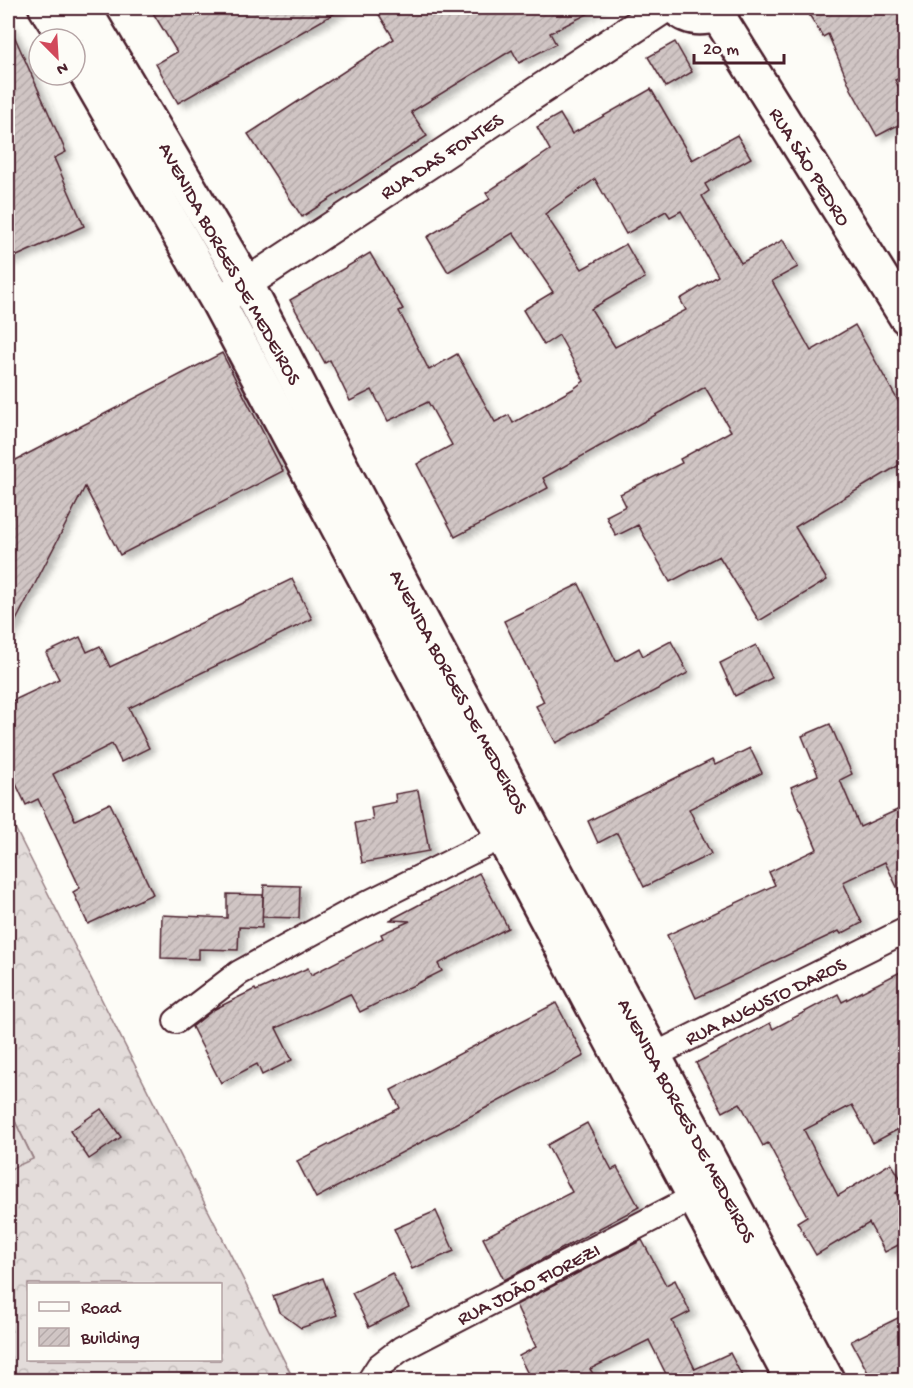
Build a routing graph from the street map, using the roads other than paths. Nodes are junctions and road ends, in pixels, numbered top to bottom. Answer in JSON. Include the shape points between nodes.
{"nodes":[{"id":1,"x":46,"y":8,"type":"edge"},
{"id":2,"x":83,"y":8,"type":"edge"},
{"id":3,"x":664,"y":8,"type":"edge"},
{"id":4,"x":676,"y":8,"type":"edge"},
{"id":5,"x":720,"y":11,"type":"edge"},
{"id":6,"x":58,"y":27,"type":"edge"},
{"id":7,"x":87,"y":64,"type":"edge"},
{"id":8,"x":113,"y":86,"type":"junction"},
{"id":9,"x":246,"y":283,"type":"junction"},
{"id":10,"x":218,"y":303,"type":"junction"},
{"id":11,"x":906,"y":317,"type":"edge"},
{"id":12,"x":334,"y":485,"type":"junction"},
{"id":13,"x":451,"y":704,"type":"junction"},
{"id":14,"x":503,"y":836,"type":"junction"},
{"id":15,"x":906,"y":930,"type":"edge"},
{"id":16,"x":176,"y":1021,"type":"dead end"},
{"id":17,"x":639,"y":1063,"type":"junction"},
{"id":18,"x":694,"y":1197,"type":"junction"},
{"id":19,"x":749,"y":1264,"type":"junction"},
{"id":20,"x":370,"y":1380,"type":"edge"},
{"id":21,"x":792,"y":1380,"type":"edge"},
{"id":22,"x":827,"y":1380,"type":"edge"}],
"edges":[{"from":1,"to":6,"type":"main road"},
{"from":2,"to":8,"type":"main road","name":"AVENIDA BORGES DE MEDEIROS"},
{"from":3,"to":9,"type":"street","name":"RUA DAS FONTES"},
{"from":4,"to":5,"type":"main road","name":"RUA SÃO PEDRO","via":[[697,18]]},
{"from":5,"to":11,"type":"main road","name":"RUA SÃO PEDRO"},
{"from":7,"to":8,"type":"main road","name":"AVENIDA BORGES DE MEDEIROS"},
{"from":8,"to":9,"type":"main road","name":"AVENIDA BORGES DE MEDEIROS"},
{"from":8,"to":10,"type":"main road","name":"AVENIDA BORGES DE MEDEIROS"},
{"from":9,"to":10,"type":"street","name":"RUA DAS FONTES"},
{"from":9,"to":12,"type":"main road","name":"AVENIDA BORGES DE MEDEIROS"},
{"from":10,"to":12,"type":"main road","name":"AVENIDA BORGES DE MEDEIROS"},
{"from":12,"to":13,"type":"main road","name":"AVENIDA BORGES DE MEDEIROS"},
{"from":13,"to":14,"type":"main road","name":"AVENIDA BORGES DE MEDEIROS"},
{"from":13,"to":17,"type":"main road","name":"AVENIDA BORGES DE MEDEIROS"},
{"from":14,"to":16,"type":"street","via":[[239,973]]},
{"from":14,"to":17,"type":"main road","name":"AVENIDA BORGES DE MEDEIROS"},
{"from":15,"to":17,"type":"street","name":"RUA AUGUSTO DAROS"},
{"from":17,"to":18,"type":"main road","name":"AVENIDA BORGES DE MEDEIROS"},
{"from":17,"to":19,"type":"main road","name":"AVENIDA BORGES DE MEDEIROS"},
{"from":18,"to":19,"type":"main road","name":"AVENIDA BORGES DE MEDEIROS"},
{"from":18,"to":20,"type":"street","name":"RUA JOÃO FIOREZI","via":[[401,1349],[379,1366]]},
{"from":19,"to":21,"type":"main road","name":"AVENIDA BORGES DE MEDEIROS"},
{"from":19,"to":22,"type":"main road","name":"AVENIDA BORGES DE MEDEIROS"}]}
